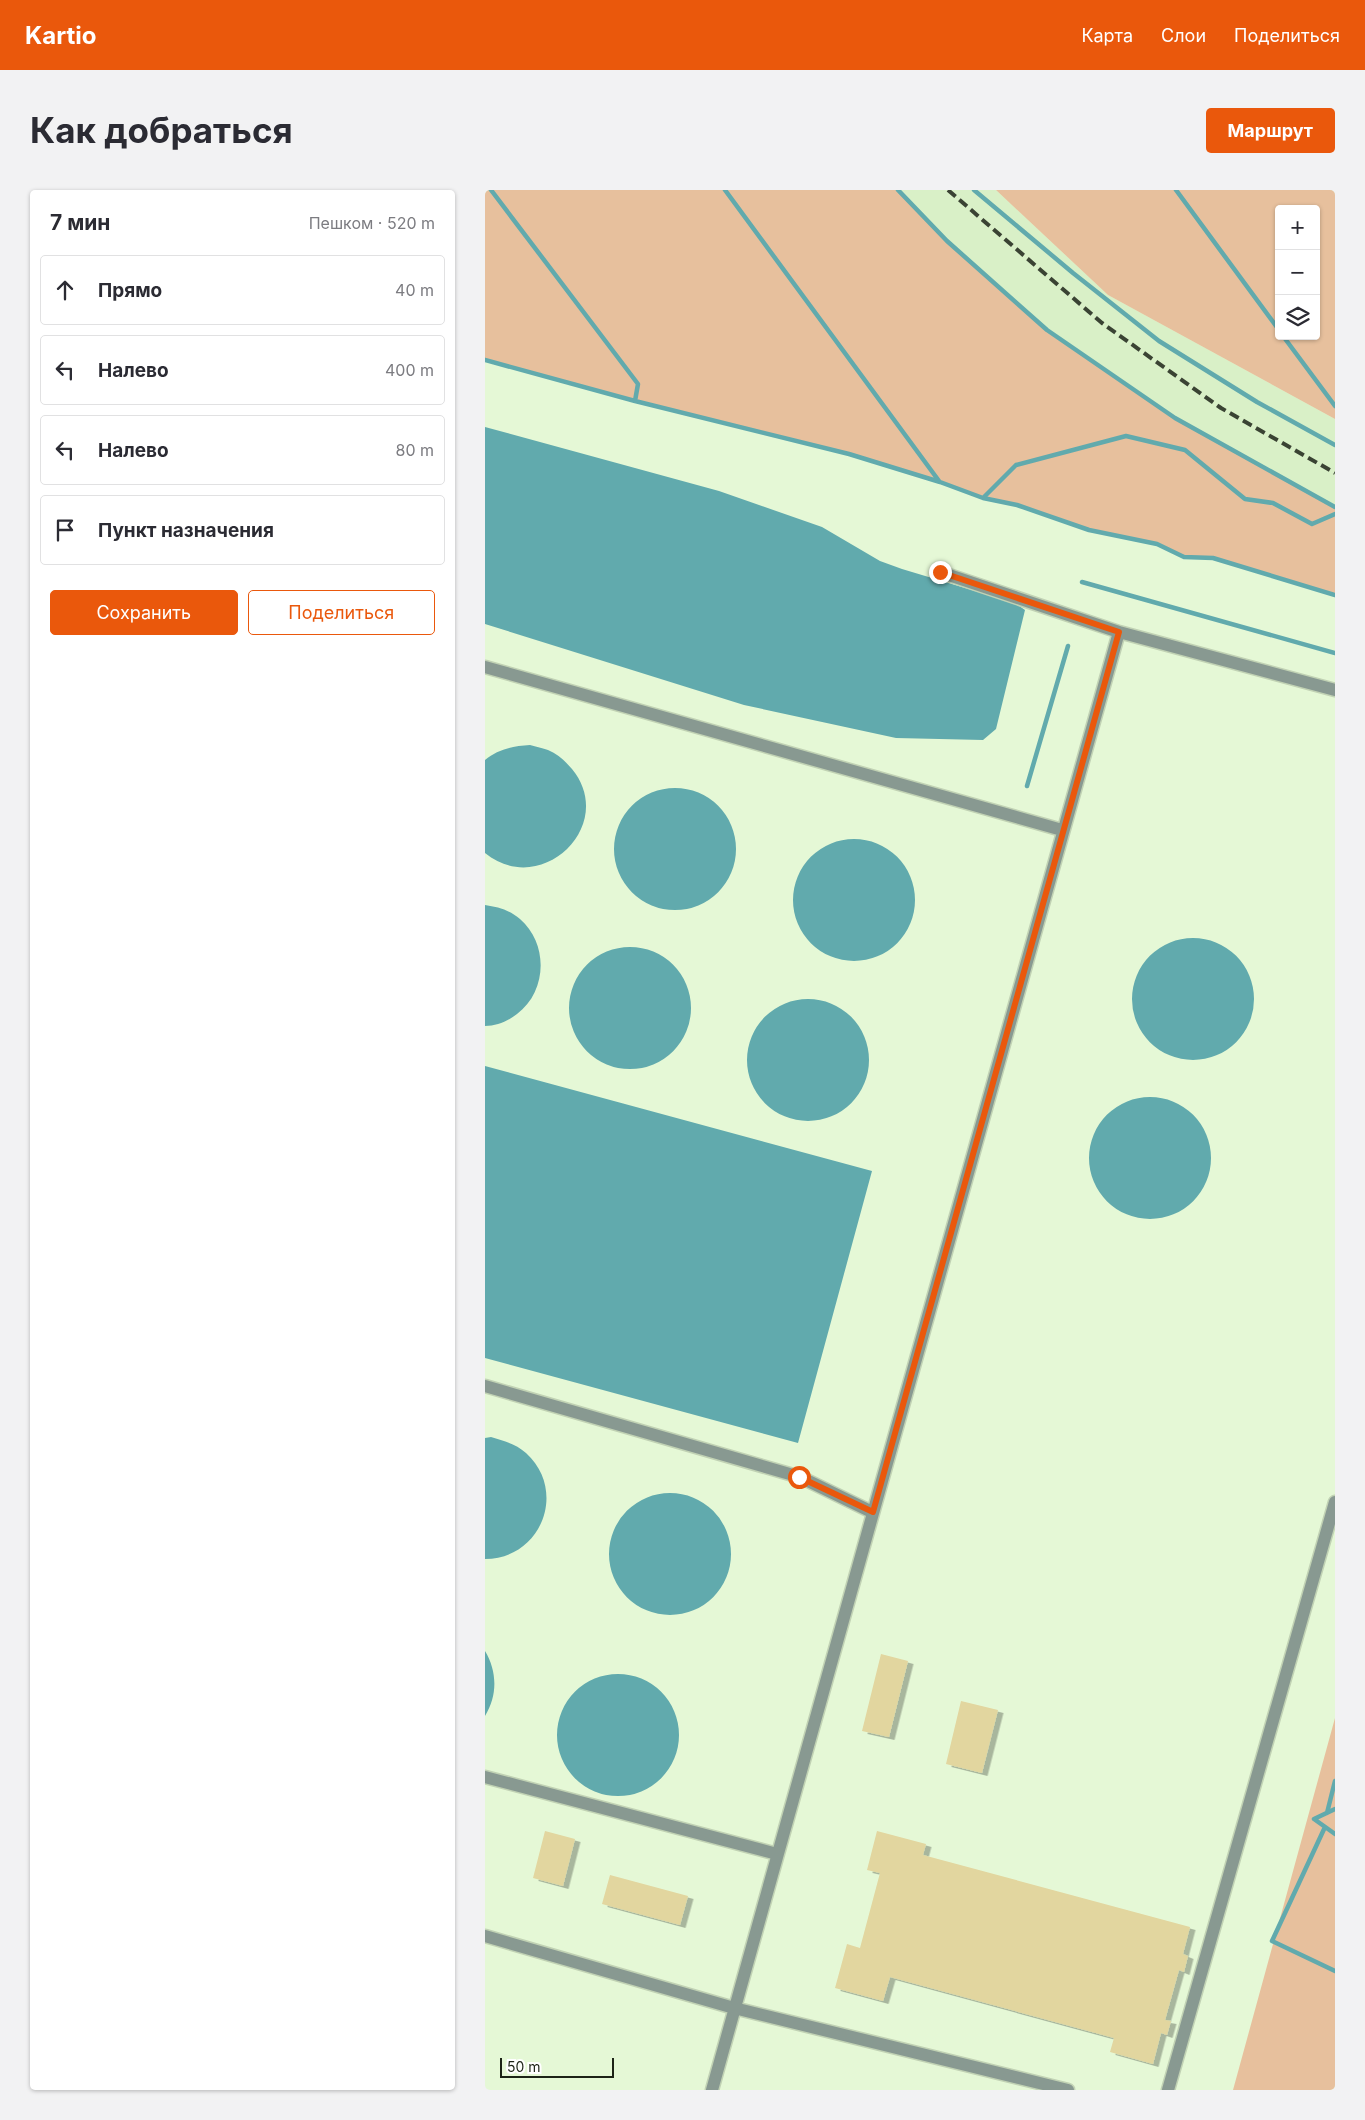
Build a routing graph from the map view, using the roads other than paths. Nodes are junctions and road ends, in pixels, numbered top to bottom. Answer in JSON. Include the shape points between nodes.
{"nodes":[{"id":1,"x":940,"y":572,"type":"dead end"},
{"id":2,"x":1119,"y":632,"type":"junction"},
{"id":3,"x":485,"y":667,"type":"edge"},
{"id":4,"x":1335,"y":690,"type":"edge"},
{"id":5,"x":1062,"y":830,"type":"junction"},
{"id":6,"x":485,"y":1386,"type":"edge"},
{"id":7,"x":1335,"y":1502,"type":"edge"},
{"id":8,"x":873,"y":1512,"type":"junction"},
{"id":9,"x":485,"y":1777,"type":"edge"},
{"id":10,"x":777,"y":1854,"type":"junction"},
{"id":11,"x":485,"y":1936,"type":"edge"},
{"id":12,"x":734,"y":2008,"type":"junction"},
{"id":13,"x":712,"y":2090,"type":"edge"},
{"id":14,"x":1068,"y":2090,"type":"edge"},
{"id":15,"x":1168,"y":2090,"type":"edge"}],
"edges":[{"from":1,"to":2,"type":"lane"},
{"from":2,"to":4,"type":"lane"},
{"from":2,"to":5,"type":"lane"},
{"from":3,"to":5,"type":"lane"},
{"from":5,"to":8,"type":"lane"},
{"from":6,"to":8,"type":"lane","via":[[799,1477]]},
{"from":7,"to":15,"type":"lane"},
{"from":8,"to":10,"type":"lane"},
{"from":9,"to":10,"type":"lane"},
{"from":10,"to":12,"type":"lane"},
{"from":11,"to":12,"type":"lane"},
{"from":12,"to":13,"type":"lane"},
{"from":12,"to":14,"type":"lane"}]}
